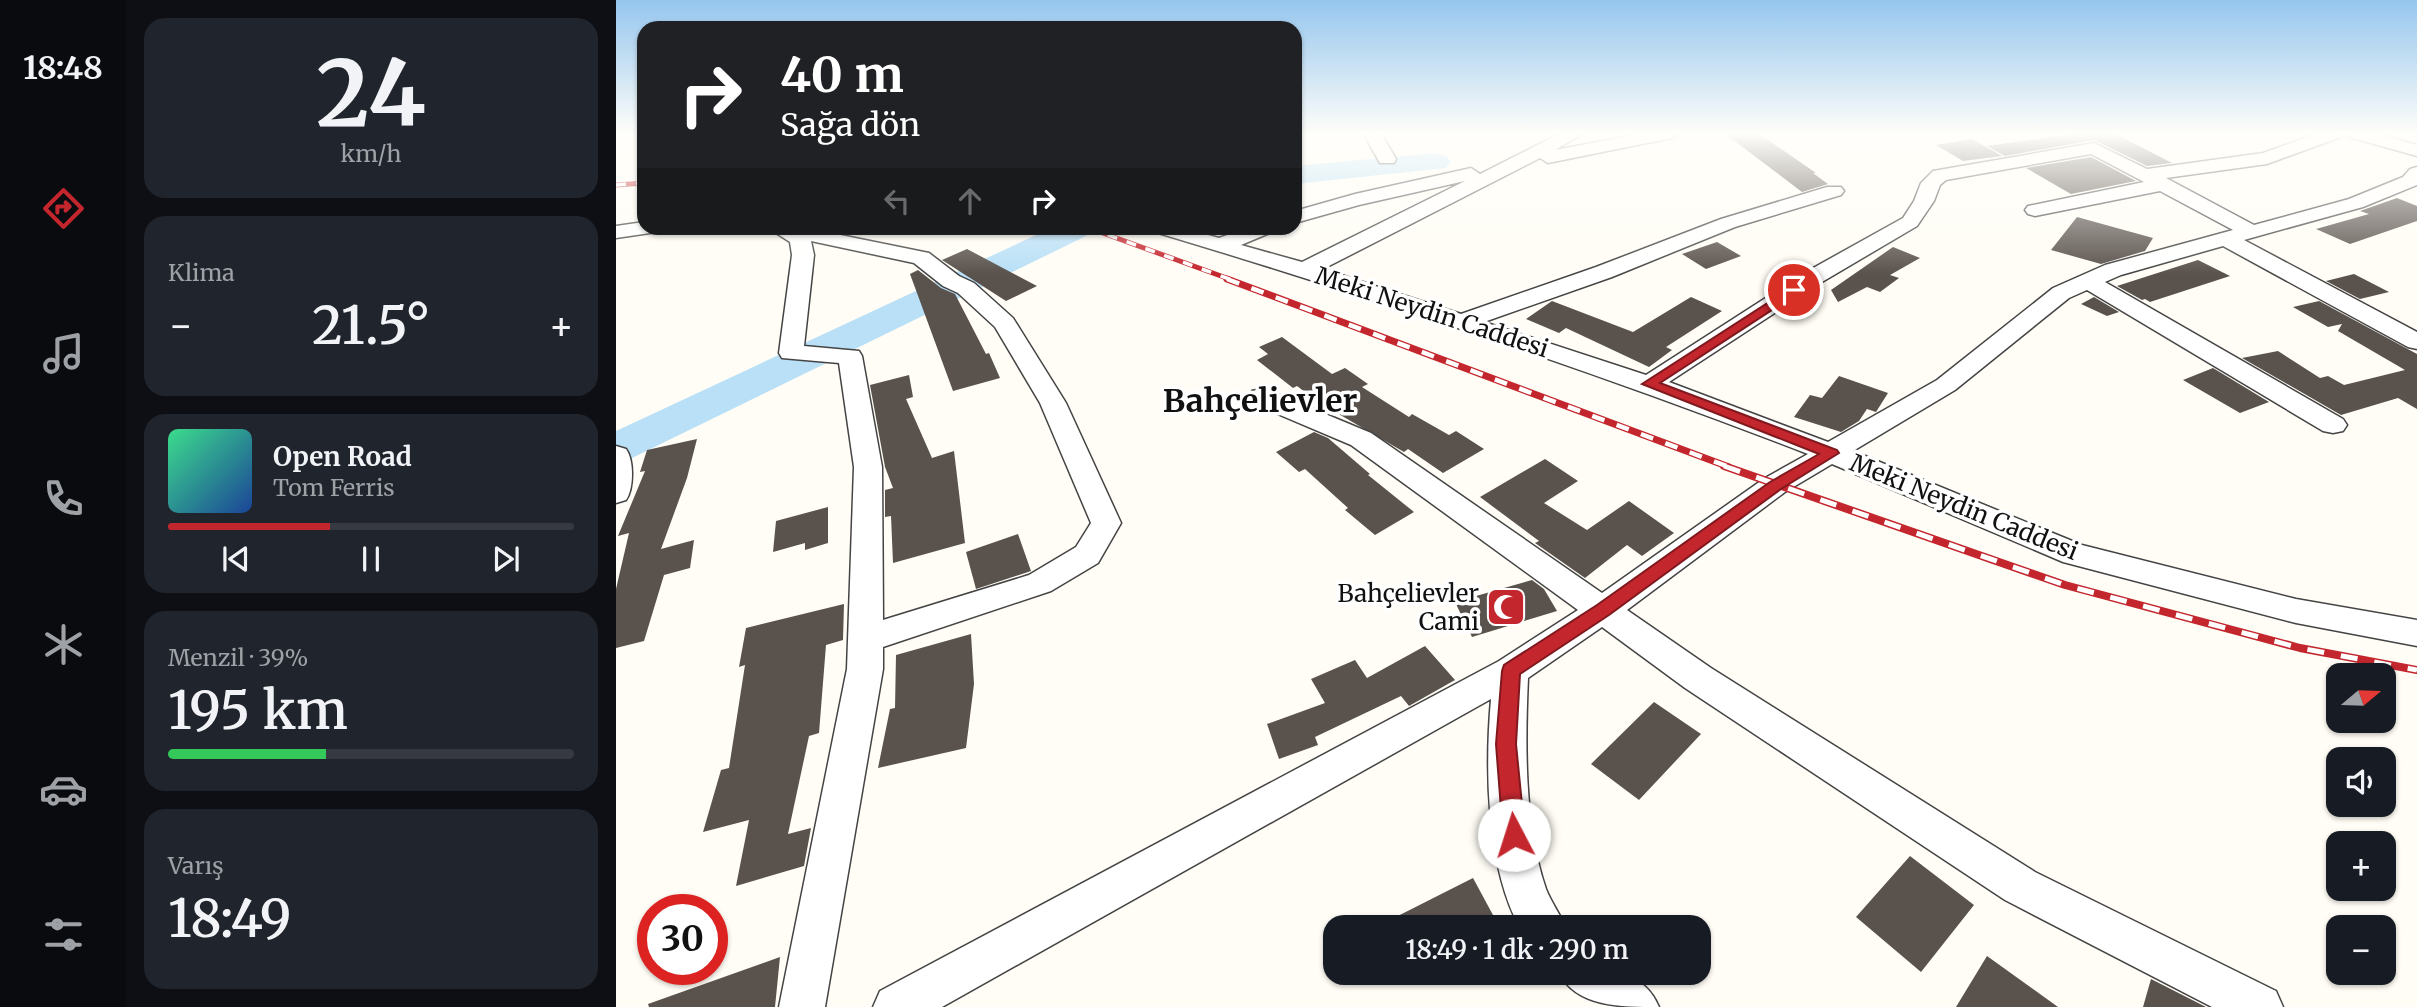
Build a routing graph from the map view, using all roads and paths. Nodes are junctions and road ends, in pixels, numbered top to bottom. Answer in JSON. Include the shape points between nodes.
{"nodes":[{"id":1,"x":1441,"y":180,"type":"edge"},
{"id":2,"x":1483,"y":180,"type":"edge"},
{"id":3,"x":1934,"y":180,"type":"edge"},
{"id":4,"x":2152,"y":180,"type":"joint"},
{"id":5,"x":2410,"y":184,"type":"edge"},
{"id":6,"x":1834,"y":191,"type":"dead end"},
{"id":7,"x":2035,"y":210,"type":"dead end"},
{"id":8,"x":1302,"y":215,"type":"edge"},
{"id":9,"x":637,"y":230,"type":"edge"},
{"id":10,"x":616,"y":232,"type":"edge"},
{"id":11,"x":792,"y":235,"type":"edge"},
{"id":12,"x":813,"y":235,"type":"edge"},
{"id":13,"x":1186,"y":235,"type":"edge"},
{"id":14,"x":1247,"y":235,"type":"edge"},
{"id":15,"x":2239,"y":235,"type":"junction"},
{"id":16,"x":1221,"y":245,"type":"junction"},
{"id":17,"x":1304,"y":270,"type":"junction"},
{"id":18,"x":2088,"y":281,"type":"junction"},
{"id":19,"x":1461,"y":322,"type":"junction"},
{"id":20,"x":2417,"y":342,"type":"edge"},
{"id":21,"x":1649,"y":384,"type":"junction"},
{"id":22,"x":1261,"y":397,"type":"dead end"},
{"id":23,"x":2333,"y":425,"type":"dead end"},
{"id":24,"x":1832,"y":453,"type":"junction"},
{"id":25,"x":617,"y":456,"type":"edge"},
{"id":26,"x":616,"y":493,"type":"edge"},
{"id":27,"x":1603,"y":610,"type":"junction"},
{"id":28,"x":2417,"y":634,"type":"edge"},
{"id":29,"x":865,"y":639,"type":"junction"},
{"id":30,"x":1511,"y":671,"type":"junction"},
{"id":31,"x":1537,"y":915,"type":"edge"},
{"id":32,"x":1601,"y":985,"type":"edge"},
{"id":33,"x":906,"y":1004,"type":"edge"},
{"id":34,"x":802,"y":1007,"type":"edge"},
{"id":35,"x":1636,"y":1007,"type":"edge"},
{"id":36,"x":2260,"y":1007,"type":"edge"}],
"edges":[{"from":1,"to":8,"type":"street"},
{"from":2,"to":17,"type":"street"},
{"from":3,"to":21,"type":"street","via":[[1910,222],[1814,277]]},
{"from":4,"to":7,"type":"street"},
{"from":4,"to":15,"type":"street"},
{"from":5,"to":15,"type":"street"},
{"from":6,"to":19,"type":"street","via":[[1728,223]]},
{"from":9,"to":10,"type":"street"},
{"from":11,"to":29,"type":"street","via":[[800,240],[803,255],[791,353],[850,356],[868,467]]},
{"from":12,"to":29,"type":"street","via":[[921,258],[1005,323],[1054,403],[1106,523],[1087,555],[1040,583]]},
{"from":13,"to":16,"type":"street","name":"Meki Neydin Caddesi"},
{"from":14,"to":16,"type":"street"},
{"from":15,"to":18,"type":"street"},
{"from":15,"to":20,"type":"street"},
{"from":16,"to":17,"type":"street","name":"Meki Neydin Caddesi"},
{"from":17,"to":19,"type":"street","name":"Meki Neydin Caddesi"},
{"from":18,"to":23,"type":"street"},
{"from":18,"to":24,"type":"street","via":[[2061,293],[1946,385]]},
{"from":19,"to":21,"type":"street","name":"Meki Neydin Caddesi"},
{"from":21,"to":24,"type":"street","name":"Meki Neydin Caddesi"},
{"from":22,"to":27,"type":"street","via":[[1361,439]]},
{"from":24,"to":27,"type":"street","via":[[1775,485]]},
{"from":24,"to":28,"type":"street","name":"Meki Neydin Caddesi","via":[[2074,554],[2296,611]]},
{"from":25,"to":26,"type":"street"},
{"from":27,"to":30,"type":"street"},
{"from":27,"to":36,"type":"street","via":[[1698,678],[2020,886]]},
{"from":29,"to":34,"type":"street","via":[[865,669]]},
{"from":30,"to":31,"type":"street","via":[[1506,744],[1516,858]]},
{"from":30,"to":33,"type":"street"},
{"from":32,"to":35,"type":"street"}]}
